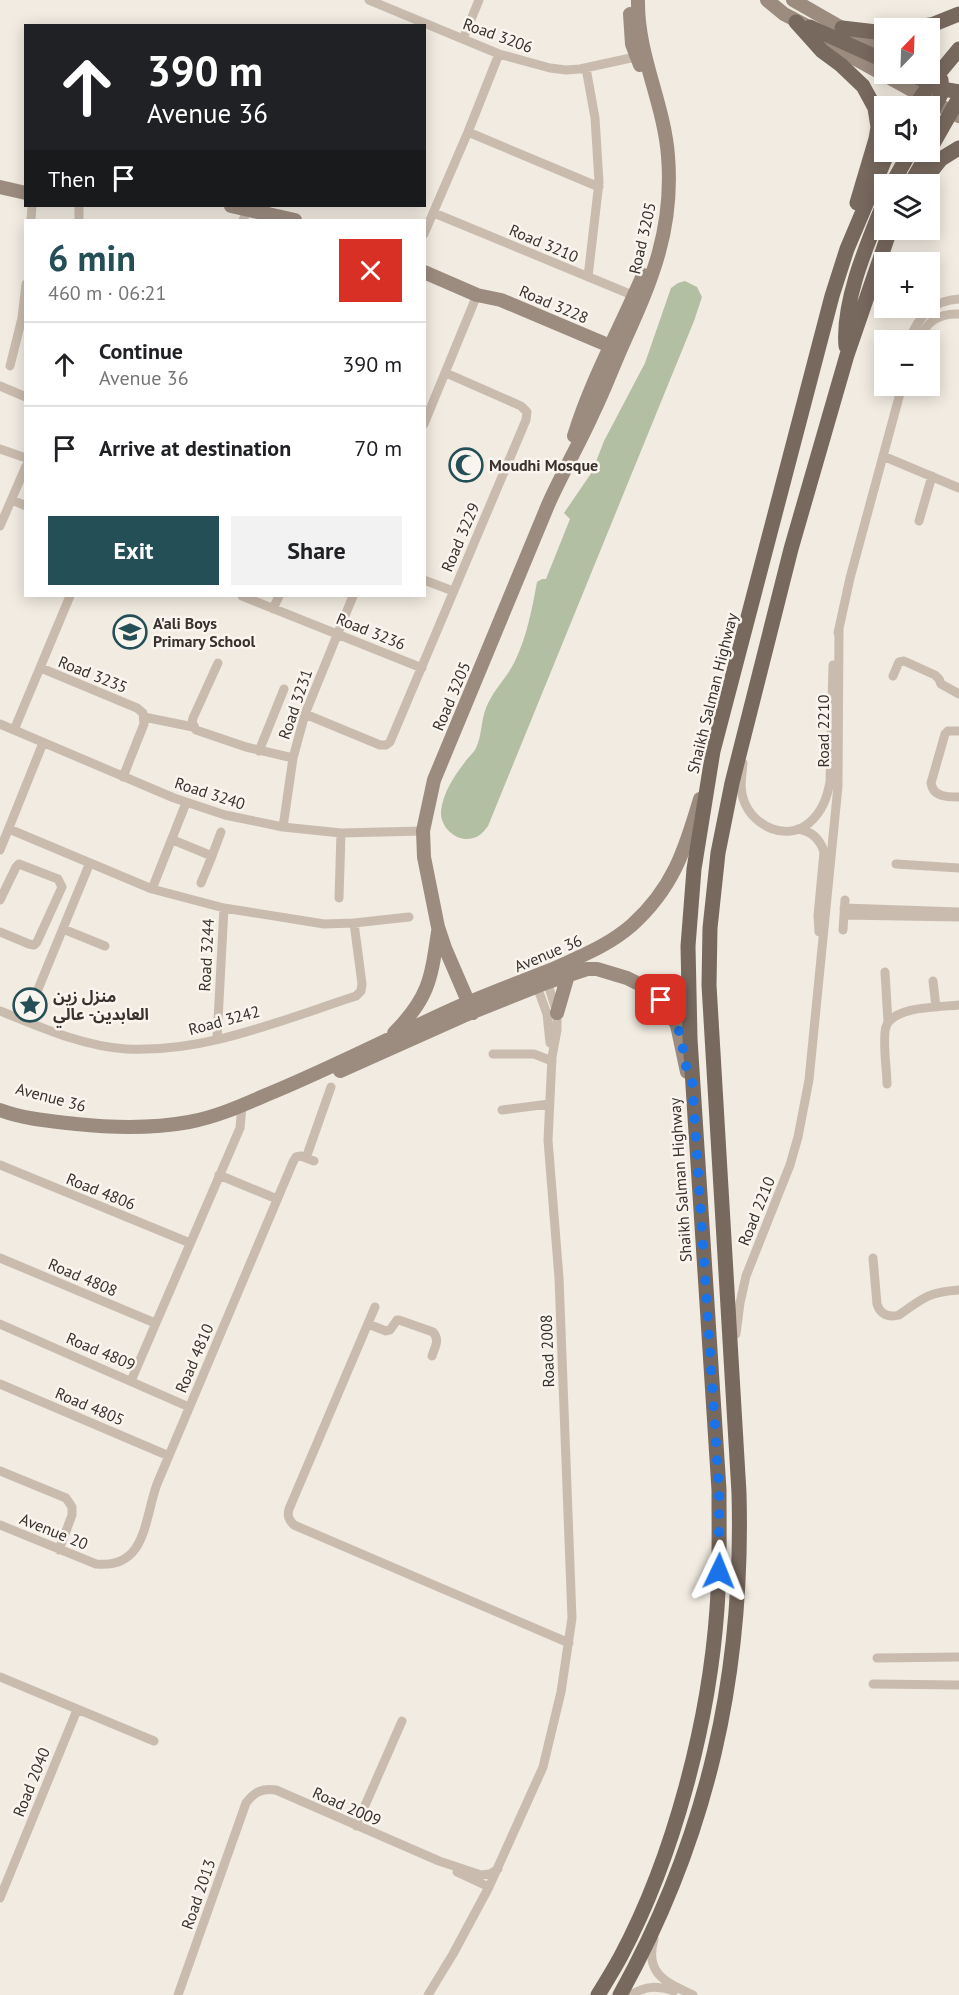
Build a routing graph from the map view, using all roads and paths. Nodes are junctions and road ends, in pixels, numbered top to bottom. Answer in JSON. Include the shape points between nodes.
{"nodes":[{"id":1,"x":369,"y":0,"type":"edge"},
{"id":2,"x":479,"y":0,"type":"edge"},
{"id":3,"x":630,"y":0,"type":"edge"},
{"id":4,"x":638,"y":0,"type":"edge"},
{"id":5,"x":767,"y":0,"type":"edge"},
{"id":6,"x":793,"y":0,"type":"edge"},
{"id":7,"x":959,"y":14,"type":"edge"},
{"id":8,"x":940,"y":22,"type":"edge"},
{"id":9,"x":803,"y":25,"type":"junction"},
{"id":10,"x":842,"y":28,"type":"junction"},
{"id":11,"x":874,"y":32,"type":"edge"},
{"id":12,"x":463,"y":39,"type":"junction"},
{"id":13,"x":874,"y":42,"type":"edge"},
{"id":14,"x":959,"y":49,"type":"edge"},
{"id":15,"x":499,"y":54,"type":"junction"},
{"id":16,"x":641,"y":55,"type":"junction"},
{"id":17,"x":874,"y":56,"type":"edge"},
{"id":18,"x":586,"y":68,"type":"junction"},
{"id":19,"x":927,"y":84,"type":"edge"},
{"id":20,"x":945,"y":95,"type":"edge"},
{"id":21,"x":940,"y":112,"type":"edge"},
{"id":22,"x":468,"y":132,"type":"junction"},
{"id":23,"x":959,"y":148,"type":"edge"},
{"id":24,"x":884,"y":162,"type":"edge"},
{"id":25,"x":929,"y":174,"type":"edge"},
{"id":26,"x":599,"y":187,"type":"junction"},
{"id":27,"x":0,"y":188,"type":"edge"},
{"id":28,"x":24,"y":193,"type":"edge"},
{"id":29,"x":233,"y":207,"type":"edge"},
{"id":30,"x":434,"y":213,"type":"junction"},
{"id":31,"x":246,"y":215,"type":"edge"},
{"id":32,"x":286,"y":219,"type":"edge"},
{"id":33,"x":874,"y":228,"type":"edge"},
{"id":34,"x":426,"y":230,"type":"edge"},
{"id":35,"x":887,"y":240,"type":"edge"},
{"id":36,"x":847,"y":249,"type":"junction"},
{"id":37,"x":426,"y":273,"type":"edge"},
{"id":38,"x":588,"y":277,"type":"junction"},
{"id":39,"x":477,"y":295,"type":"junction"},
{"id":40,"x":638,"y":298,"type":"junction"},
{"id":41,"x":959,"y":299,"type":"edge"},
{"id":42,"x":24,"y":301,"type":"edge"},
{"id":43,"x":959,"y":314,"type":"edge"},
{"id":44,"x":914,"y":330,"type":"edge"},
{"id":45,"x":923,"y":330,"type":"edge"},
{"id":46,"x":613,"y":349,"type":"junction"},
{"id":47,"x":847,"y":355,"type":"junction"},
{"id":48,"x":10,"y":366,"type":"dead end"},
{"id":49,"x":446,"y":373,"type":"junction"},
{"id":50,"x":0,"y":386,"type":"edge"},
{"id":51,"x":24,"y":396,"type":"edge"},
{"id":52,"x":899,"y":396,"type":"edge"},
{"id":53,"x":426,"y":419,"type":"edge"},
{"id":54,"x":0,"y":449,"type":"edge"},
{"id":55,"x":883,"y":456,"type":"junction"},
{"id":56,"x":24,"y":457,"type":"edge"},
{"id":57,"x":565,"y":468,"type":"junction"},
{"id":58,"x":24,"y":471,"type":"edge"},
{"id":59,"x":932,"y":476,"type":"junction"},
{"id":60,"x":959,"y":488,"type":"edge"},
{"id":61,"x":12,"y":500,"type":"junction"},
{"id":62,"x":24,"y":505,"type":"edge"},
{"id":63,"x":920,"y":521,"type":"dead end"},
{"id":64,"x":0,"y":526,"type":"edge"},
{"id":65,"x":426,"y":581,"type":"edge"},
{"id":66,"x":453,"y":591,"type":"junction"},
{"id":67,"x":70,"y":597,"type":"edge"},
{"id":68,"x":244,"y":597,"type":"edge"},
{"id":69,"x":279,"y":597,"type":"edge"},
{"id":70,"x":353,"y":597,"type":"edge"},
{"id":71,"x":273,"y":609,"type":"junction"},
{"id":72,"x":839,"y":629,"type":"junction"},
{"id":73,"x":338,"y":634,"type":"junction"},
{"id":74,"x":218,"y":663,"type":"dead end"},
{"id":75,"x":40,"y":668,"type":"junction"},
{"id":76,"x":422,"y":668,"type":"junction"},
{"id":77,"x":893,"y":676,"type":"dead end"},
{"id":78,"x":284,"y":689,"type":"dead end"},
{"id":79,"x":959,"y":694,"type":"edge"},
{"id":80,"x":305,"y":714,"type":"junction"},
{"id":81,"x":144,"y":717,"type":"junction"},
{"id":82,"x":0,"y":724,"type":"edge"},
{"id":83,"x":746,"y":725,"type":"junction"},
{"id":84,"x":193,"y":727,"type":"junction"},
{"id":85,"x":14,"y":730,"type":"junction"},
{"id":86,"x":959,"y":731,"type":"edge"},
{"id":87,"x":43,"y":742,"type":"junction"},
{"id":88,"x":259,"y":751,"type":"junction"},
{"id":89,"x":713,"y":751,"type":"junction"},
{"id":90,"x":293,"y":758,"type":"junction"},
{"id":91,"x":123,"y":777,"type":"junction"},
{"id":92,"x":959,"y":797,"type":"edge"},
{"id":93,"x":186,"y":803,"type":"junction"},
{"id":94,"x":283,"y":827,"type":"junction"},
{"id":95,"x":9,"y":829,"type":"junction"},
{"id":96,"x":798,"y":829,"type":"junction"},
{"id":97,"x":423,"y":831,"type":"junction"},
{"id":98,"x":221,"y":832,"type":"dead end"},
{"id":99,"x":341,"y":833,"type":"junction"},
{"id":100,"x":173,"y":840,"type":"junction"},
{"id":101,"x":0,"y":850,"type":"edge"},
{"id":102,"x":212,"y":856,"type":"junction"},
{"id":103,"x":896,"y":864,"type":"dead end"},
{"id":104,"x":89,"y":865,"type":"junction"},
{"id":105,"x":959,"y":868,"type":"edge"},
{"id":106,"x":201,"y":883,"type":"dead end"},
{"id":107,"x":152,"y":890,"type":"junction"},
{"id":108,"x":339,"y":898,"type":"dead end"},
{"id":109,"x":0,"y":899,"type":"edge"},
{"id":110,"x":224,"y":908,"type":"junction"},
{"id":111,"x":959,"y":912,"type":"edge"},
{"id":112,"x":927,"y":914,"type":"junction"},
{"id":113,"x":409,"y":916,"type":"dead end"},
{"id":114,"x":959,"y":917,"type":"edge"},
{"id":115,"x":354,"y":923,"type":"junction"},
{"id":116,"x":438,"y":927,"type":"junction"},
{"id":117,"x":63,"y":929,"type":"junction"},
{"id":118,"x":843,"y":930,"type":"dead end"},
{"id":119,"x":0,"y":932,"type":"edge"},
{"id":120,"x":822,"y":940,"type":"junction"},
{"id":121,"x":105,"y":946,"type":"dead end"},
{"id":122,"x":885,"y":972,"type":"dead end"},
{"id":123,"x":568,"y":975,"type":"junction"},
{"id":124,"x":541,"y":980,"type":"junction"},
{"id":125,"x":933,"y":981,"type":"dead end"},
{"id":126,"x":959,"y":1005,"type":"edge"},
{"id":127,"x":936,"y":1007,"type":"junction"},
{"id":128,"x":466,"y":1009,"type":"junction"},
{"id":129,"x":0,"y":1011,"type":"edge"},
{"id":130,"x":557,"y":1013,"type":"junction"},
{"id":131,"x":25,"y":1021,"type":"junction"},
{"id":132,"x":888,"y":1022,"type":"junction"},
{"id":133,"x":217,"y":1039,"type":"junction"},
{"id":134,"x":387,"y":1040,"type":"junction"},
{"id":135,"x":493,"y":1054,"type":"dead end"},
{"id":136,"x":552,"y":1059,"type":"junction"},
{"id":137,"x":692,"y":1080,"type":"junction"},
{"id":138,"x":295,"y":1083,"type":"junction"},
{"id":139,"x":887,"y":1084,"type":"dead end"},
{"id":140,"x":331,"y":1087,"type":"dead end"},
{"id":141,"x":0,"y":1100,"type":"edge"},
{"id":142,"x":549,"y":1104,"type":"junction"},
{"id":143,"x":242,"y":1105,"type":"junction"},
{"id":144,"x":0,"y":1110,"type":"edge"},
{"id":145,"x":502,"y":1110,"type":"dead end"},
{"id":146,"x":94,"y":1126,"type":"junction"},
{"id":147,"x":0,"y":1165,"type":"edge"},
{"id":148,"x":219,"y":1175,"type":"junction"},
{"id":149,"x":277,"y":1199,"type":"junction"},
{"id":150,"x":190,"y":1244,"type":"junction"},
{"id":151,"x":0,"y":1258,"type":"edge"},
{"id":152,"x":873,"y":1258,"type":"dead end"},
{"id":153,"x":959,"y":1290,"type":"edge"},
{"id":154,"x":375,"y":1307,"type":"dead end"},
{"id":155,"x":155,"y":1323,"type":"junction"},
{"id":156,"x":0,"y":1324,"type":"edge"},
{"id":157,"x":368,"y":1324,"type":"junction"},
{"id":158,"x":432,"y":1356,"type":"dead end"},
{"id":159,"x":130,"y":1381,"type":"junction"},
{"id":160,"x":0,"y":1384,"type":"edge"},
{"id":161,"x":189,"y":1407,"type":"junction"},
{"id":162,"x":169,"y":1456,"type":"junction"},
{"id":163,"x":0,"y":1471,"type":"edge"},
{"id":164,"x":739,"y":1493,"type":"junction"},
{"id":165,"x":0,"y":1525,"type":"edge"},
{"id":166,"x":59,"y":1550,"type":"junction"},
{"id":167,"x":96,"y":1564,"type":"joint"},
{"id":168,"x":568,"y":1643,"type":"junction"},
{"id":169,"x":959,"y":1657,"type":"edge"},
{"id":170,"x":877,"y":1658,"type":"dead end"},
{"id":171,"x":0,"y":1677,"type":"edge"},
{"id":172,"x":873,"y":1684,"type":"dead end"},
{"id":173,"x":959,"y":1685,"type":"edge"},
{"id":174,"x":77,"y":1710,"type":"junction"},
{"id":175,"x":402,"y":1720,"type":"dead end"},
{"id":176,"x":154,"y":1741,"type":"dead end"},
{"id":177,"x":246,"y":1803,"type":"joint"},
{"id":178,"x":356,"y":1826,"type":"junction"},
{"id":179,"x":439,"y":1861,"type":"junction"},
{"id":180,"x":498,"y":1869,"type":"junction"},
{"id":181,"x":489,"y":1887,"type":"junction"},
{"id":182,"x":0,"y":1898,"type":"edge"},
{"id":183,"x":659,"y":1920,"type":"junction"},
{"id":184,"x":178,"y":1995,"type":"edge"},
{"id":185,"x":428,"y":1995,"type":"edge"},
{"id":186,"x":598,"y":1995,"type":"edge"},
{"id":187,"x":620,"y":1995,"type":"edge"},
{"id":188,"x":631,"y":1995,"type":"edge"},
{"id":189,"x":684,"y":1995,"type":"edge"},
{"id":190,"x":693,"y":1995,"type":"edge"}],
"edges":[{"from":1,"to":12,"type":"street","name":"Road 3206"},
{"from":2,"to":12,"type":"street"},
{"from":3,"to":16,"type":"street","name":"Road 3205","via":[[631,36]]},
{"from":4,"to":16,"type":"street","name":"Road 3205"},
{"from":5,"to":9,"type":"street"},
{"from":6,"to":10,"type":"street"},
{"from":7,"to":8,"type":"main road"},
{"from":9,"to":17,"type":"main road"},
{"from":9,"to":20,"type":"street","via":[[839,50]]},
{"from":9,"to":36,"type":"main road","via":[[822,51],[863,86],[877,116],[876,139]]},
{"from":10,"to":11,"type":"main road"},
{"from":10,"to":13,"type":"street"},
{"from":12,"to":15,"type":"street","name":"Road 3206"},
{"from":14,"to":20,"type":"main road"},
{"from":15,"to":18,"type":"street","name":"Road 3206","via":[[558,69]]},
{"from":15,"to":22,"type":"street"},
{"from":16,"to":18,"type":"street","name":"Road 3206"},
{"from":16,"to":40,"type":"street","name":"Road 3205","via":[[661,160],[660,214]]},
{"from":18,"to":26,"type":"street","via":[[595,118]]},
{"from":19,"to":20,"type":"main road"},
{"from":20,"to":21,"type":"main road"},
{"from":22,"to":26,"type":"street"},
{"from":22,"to":30,"type":"street"},
{"from":23,"to":25,"type":"main road"},
{"from":24,"to":36,"type":"main road","name":"Shaikh Salman Highway"},
{"from":26,"to":38,"type":"street"},
{"from":27,"to":28,"type":"street"},
{"from":29,"to":31,"type":"street"},
{"from":30,"to":34,"type":"street"},
{"from":30,"to":38,"type":"street","name":"Road 3210"},
{"from":31,"to":32,"type":"street"},
{"from":33,"to":47,"type":"main road","via":[[848,309]]},
{"from":35,"to":47,"type":"main road"},
{"from":36,"to":89,"type":"main road","name":"Shaikh Salman Highway"},
{"from":37,"to":39,"type":"street","name":"Road 3228"},
{"from":38,"to":40,"type":"street","name":"Road 3210"},
{"from":39,"to":46,"type":"street","name":"Road 3228","via":[[501,300]]},
{"from":39,"to":49,"type":"street"},
{"from":40,"to":46,"type":"street","name":"Road 3205"},
{"from":41,"to":44,"type":"street","via":[[927,311]]},
{"from":42,"to":48,"type":"street"},
{"from":43,"to":45,"type":"street","via":[[934,319]]},
{"from":46,"to":57,"type":"street","name":"Road 3205","via":[[580,418]]},
{"from":46,"to":57,"type":"street","name":"Road 3205","via":[[607,381]]},
{"from":47,"to":83,"type":"main road"},
{"from":49,"to":53,"type":"street"},
{"from":49,"to":66,"type":"street","name":"Road 3229","via":[[521,406],[527,415]]},
{"from":50,"to":51,"type":"street"},
{"from":52,"to":55,"type":"street","name":"Road 2210"},
{"from":54,"to":56,"type":"street"},
{"from":55,"to":59,"type":"street"},
{"from":55,"to":72,"type":"street","name":"Road 2210"},
{"from":57,"to":97,"type":"street","name":"Road 3205","via":[[434,780]]},
{"from":58,"to":61,"type":"street"},
{"from":59,"to":60,"type":"street"},
{"from":59,"to":63,"type":"street"},
{"from":61,"to":62,"type":"street"},
{"from":61,"to":64,"type":"street"},
{"from":65,"to":66,"type":"street","name":"Road 3229"},
{"from":66,"to":76,"type":"street","name":"Road 3229"},
{"from":67,"to":75,"type":"street","name":"Road 3235"},
{"from":68,"to":71,"type":"street","name":"Road 3236"},
{"from":69,"to":71,"type":"street"},
{"from":70,"to":73,"type":"street","name":"Road 3231"},
{"from":71,"to":73,"type":"street","name":"Road 3236"},
{"from":72,"to":96,"type":"street","name":"Road 2210","via":[[832,678],[827,797],[819,812]]},
{"from":72,"to":120,"type":"street","name":"Road 2210","via":[[838,786]]},
{"from":73,"to":76,"type":"street","name":"Road 3236"},
{"from":73,"to":80,"type":"street","name":"Road 3231"},
{"from":74,"to":84,"type":"street","via":[[193,718]]},
{"from":75,"to":81,"type":"street","name":"Road 3235","via":[[137,708]]},
{"from":75,"to":85,"type":"street"},
{"from":76,"to":80,"type":"street","name":"Road 3229","via":[[386,746]]},
{"from":77,"to":79,"type":"street","via":[[899,662],[904,661],[935,675],[941,684]]},
{"from":78,"to":88,"type":"street"},
{"from":80,"to":90,"type":"street","name":"Road 3231"},
{"from":81,"to":84,"type":"street"},
{"from":81,"to":91,"type":"street"},
{"from":82,"to":85,"type":"street","name":"Road 3240"},
{"from":83,"to":96,"type":"street","via":[[741,785],[748,809],[765,827]]},
{"from":83,"to":164,"type":"main road","via":[[718,853],[709,985]]},
{"from":84,"to":88,"type":"street"},
{"from":85,"to":87,"type":"street","name":"Road 3240"},
{"from":86,"to":92,"type":"street","via":[[945,734],[931,783],[938,795]]},
{"from":87,"to":91,"type":"street","name":"Road 3240"},
{"from":87,"to":95,"type":"street"},
{"from":88,"to":90,"type":"street"},
{"from":89,"to":124,"type":"street","name":"Avenue 36","via":[[680,861],[668,884],[650,907],[612,940]]},
{"from":89,"to":137,"type":"main road","name":"Shaikh Salman Highway","via":[[694,869],[688,946]]},
{"from":90,"to":94,"type":"street","name":"Road 3231"},
{"from":91,"to":93,"type":"street","name":"Road 3240"},
{"from":93,"to":94,"type":"street","name":"Road 3240","via":[[234,818]]},
{"from":93,"to":100,"type":"street"},
{"from":94,"to":99,"type":"street","name":"Road 3240"},
{"from":95,"to":101,"type":"street"},
{"from":95,"to":104,"type":"street"},
{"from":96,"to":120,"type":"street","name":"Road 2210","via":[[815,836],[824,852],[818,922]]},
{"from":97,"to":99,"type":"street","name":"Road 3240"},
{"from":97,"to":116,"type":"street","name":"Road 3205","via":[[424,857]]},
{"from":98,"to":102,"type":"street"},
{"from":99,"to":108,"type":"street"},
{"from":100,"to":102,"type":"street"},
{"from":100,"to":107,"type":"street"},
{"from":102,"to":106,"type":"street"},
{"from":103,"to":105,"type":"street"},
{"from":104,"to":107,"type":"street"},
{"from":104,"to":117,"type":"street"},
{"from":107,"to":110,"type":"street"},
{"from":109,"to":119,"type":"street","via":[[19,864],[62,882],[34,945]]},
{"from":110,"to":115,"type":"street","via":[[324,924]]},
{"from":110,"to":133,"type":"street","name":"Road 3244"},
{"from":111,"to":112,"type":"street"},
{"from":112,"to":114,"type":"street"},
{"from":112,"to":118,"type":"street","via":[[844,907]]},
{"from":113,"to":115,"type":"street"},
{"from":115,"to":133,"type":"street","name":"Road 3242","via":[[362,984],[356,996]]},
{"from":116,"to":128,"type":"street","name":"Road 3205"},
{"from":116,"to":134,"type":"street","via":[[428,987],[418,1005]]},
{"from":117,"to":121,"type":"street"},
{"from":117,"to":131,"type":"street"},
{"from":120,"to":164,"type":"street","name":"Road 2210","via":[[809,1080],[798,1137],[746,1276],[737,1316]]},
{"from":122,"to":132,"type":"street"},
{"from":123,"to":124,"type":"street","name":"Avenue 36"},
{"from":123,"to":130,"type":"street"},
{"from":123,"to":137,"type":"street","name":"Avenue 36","via":[[587,969],[606,970],[636,982],[661,1000],[677,1025],[686,1070]]},
{"from":124,"to":128,"type":"street","name":"Avenue 36"},
{"from":124,"to":130,"type":"street","name":"Road 2008"},
{"from":124,"to":136,"type":"street","name":"Road 2008"},
{"from":125,"to":127,"type":"street"},
{"from":126,"to":127,"type":"street"},
{"from":127,"to":132,"type":"street","via":[[907,1011]]},
{"from":128,"to":134,"type":"street","name":"Avenue 36"},
{"from":128,"to":138,"type":"street","name":"Avenue 36","via":[[364,1062]]},
{"from":129,"to":131,"type":"street","name":"Road 3242"},
{"from":130,"to":136,"type":"street","name":"Road 2008"},
{"from":131,"to":133,"type":"street","name":"Road 3242","via":[[93,1044],[125,1049]]},
{"from":132,"to":139,"type":"street"},
{"from":134,"to":138,"type":"street","name":"Avenue 36"},
{"from":135,"to":136,"type":"street","via":[[534,1054]]},
{"from":136,"to":142,"type":"street","name":"Road 2008"},
{"from":137,"to":186,"type":"main road","name":"Shaikh Salman Highway","via":[[719,1490],[717,1611],[700,1728],[676,1819],[622,1956]]},
{"from":138,"to":143,"type":"street","name":"Avenue 36"},
{"from":140,"to":149,"type":"street","name":"Road 4810","via":[[310,1160],[298,1156],[294,1159]]},
{"from":141,"to":146,"type":"street","name":"Avenue 36"},
{"from":142,"to":145,"type":"street"},
{"from":142,"to":168,"type":"street","name":"Road 2008","via":[[572,1618]]},
{"from":143,"to":146,"type":"street","name":"Avenue 36","via":[[207,1118],[166,1125]]},
{"from":143,"to":148,"type":"street","via":[[240,1128]]},
{"from":144,"to":146,"type":"street","name":"Avenue 36"},
{"from":147,"to":150,"type":"street","name":"Road 4806"},
{"from":148,"to":149,"type":"street"},
{"from":148,"to":150,"type":"street"},
{"from":149,"to":161,"type":"street","name":"Road 4810"},
{"from":150,"to":155,"type":"street"},
{"from":151,"to":155,"type":"street","name":"Road 4808"},
{"from":152,"to":153,"type":"street","via":[[877,1304],[885,1315],[899,1315],[935,1292]]},
{"from":154,"to":157,"type":"street"},
{"from":155,"to":159,"type":"street"},
{"from":156,"to":159,"type":"street","name":"Road 4809"},
{"from":157,"to":158,"type":"street","via":[[386,1331],[399,1320],[433,1332],[438,1341]]},
{"from":157,"to":168,"type":"street","via":[[289,1509],[291,1522]]},
{"from":159,"to":161,"type":"street","name":"Road 4809"},
{"from":160,"to":162,"type":"street","name":"Road 4805"},
{"from":161,"to":162,"type":"street","name":"Road 4810"},
{"from":162,"to":167,"type":"street","name":"Road 4810","via":[[138,1547],[120,1562]]},
{"from":163,"to":166,"type":"street","via":[[66,1498],[72,1515]]},
{"from":164,"to":183,"type":"main road","via":[[737,1612],[724,1711],[701,1808]]},
{"from":165,"to":166,"type":"street","name":"Avenue 20"},
{"from":166,"to":167,"type":"street","name":"Avenue 20"},
{"from":168,"to":180,"type":"street","name":"Road 2008","via":[[543,1767]]},
{"from":169,"to":170,"type":"street"},
{"from":171,"to":174,"type":"street"},
{"from":172,"to":173,"type":"street"},
{"from":174,"to":176,"type":"street"},
{"from":174,"to":182,"type":"street","name":"Road 2040"},
{"from":175,"to":178,"type":"street"},
{"from":177,"to":178,"type":"street","name":"Road 2009","via":[[257,1792],[276,1790]]},
{"from":177,"to":184,"type":"street","name":"Road 2013"},
{"from":178,"to":179,"type":"street","name":"Road 2009"},
{"from":179,"to":180,"type":"street","name":"Road 2009","via":[[481,1875]]},
{"from":179,"to":181,"type":"street","name":"Road 2009"},
{"from":180,"to":181,"type":"street"},
{"from":181,"to":185,"type":"street"},
{"from":183,"to":187,"type":"main road"},
{"from":183,"to":190,"type":"street","via":[[652,1947],[656,1973]]},
{"from":188,"to":189,"type":"street","via":[[649,1987]]}]}
